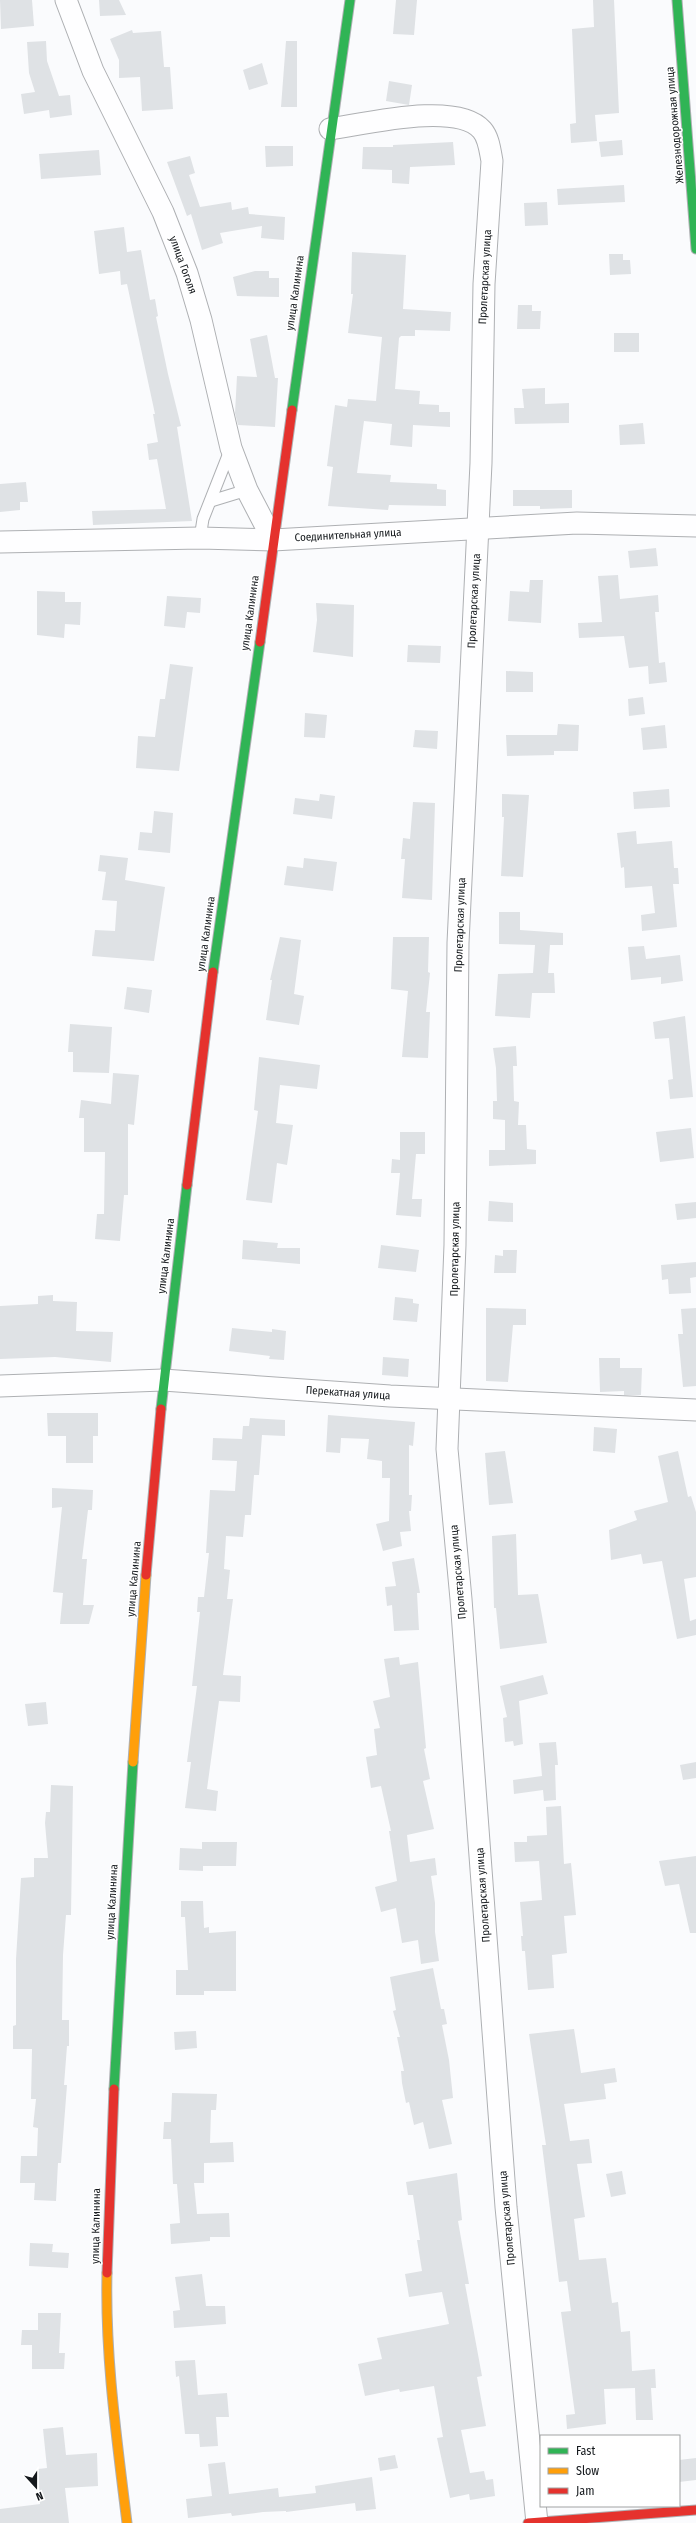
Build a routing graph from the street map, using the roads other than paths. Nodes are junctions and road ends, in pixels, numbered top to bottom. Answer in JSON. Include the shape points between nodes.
{"nodes":[{"id":1,"x":66,"y":0,"type":"edge"},
{"id":2,"x":350,"y":0,"type":"edge"},
{"id":3,"x":677,"y":0,"type":"edge"},
{"id":4,"x":330,"y":129,"type":"junction"},
{"id":5,"x":696,"y":249,"type":"edge"},
{"id":6,"x":231,"y":448,"type":"junction"},
{"id":7,"x":247,"y":490,"type":"junction"},
{"id":8,"x":211,"y":501,"type":"junction"},
{"id":9,"x":696,"y":526,"type":"edge"},
{"id":10,"x":478,"y":528,"type":"junction"},
{"id":11,"x":200,"y":538,"type":"junction"},
{"id":12,"x":273,"y":540,"type":"junction"},
{"id":13,"x":0,"y":542,"type":"edge"},
{"id":14,"x":164,"y":1380,"type":"junction"},
{"id":15,"x":0,"y":1386,"type":"edge"},
{"id":16,"x":450,"y":1398,"type":"junction"},
{"id":17,"x":696,"y":1410,"type":"edge"},
{"id":18,"x":696,"y":2510,"type":"edge"},
{"id":19,"x":127,"y":2523,"type":"edge"},
{"id":20,"x":534,"y":2523,"type":"edge"}],
"edges":[{"from":1,"to":6,"type":"street","name":"улица Гоголя","via":[[93,71],[163,212],[187,273],[201,320]]},
{"from":2,"to":4,"type":"street","name":"улица Калинина"},
{"from":3,"to":5,"type":"street","name":"Железнодорожная улица"},
{"from":4,"to":10,"type":"street","name":"Пролетарская улица","via":[[447,115],[462,117],[474,123],[482,130],[489,144],[492,161],[484,284]]},
{"from":4,"to":12,"type":"street","name":"улица Калинина"},
{"from":6,"to":7,"type":"street","name":"улица Гоголя"},
{"from":6,"to":8,"type":"lane"},
{"from":7,"to":8,"type":"lane"},
{"from":7,"to":12,"type":"street","name":"улица Гоголя"},
{"from":8,"to":11,"type":"lane","via":[[203,519]]},
{"from":9,"to":10,"type":"street","name":"Соединительная улица","via":[[577,523]]},
{"from":10,"to":12,"type":"street","name":"Соединительная улица"},
{"from":10,"to":16,"type":"street","name":"Пролетарская улица","via":[[458,942],[455,1245]]},
{"from":11,"to":12,"type":"street","name":"Соединительная улица"},
{"from":11,"to":13,"type":"street","name":"Соединительная улица"},
{"from":12,"to":14,"type":"street","name":"улица Калинина","via":[[206,1023]]},
{"from":14,"to":15,"type":"street","name":"Перекатная улица"},
{"from":14,"to":16,"type":"street","name":"Перекатная улица"},
{"from":14,"to":19,"type":"street","name":"улица Калинина","via":[[139,1670],[124,1895],[108,2210],[106,2316]]},
{"from":16,"to":17,"type":"street","name":"Перекатная улица"},
{"from":16,"to":20,"type":"street","name":"Пролетарская улица","via":[[447,1450],[461,1599],[506,2207]]},
{"from":18,"to":20,"type":"street"}]}
